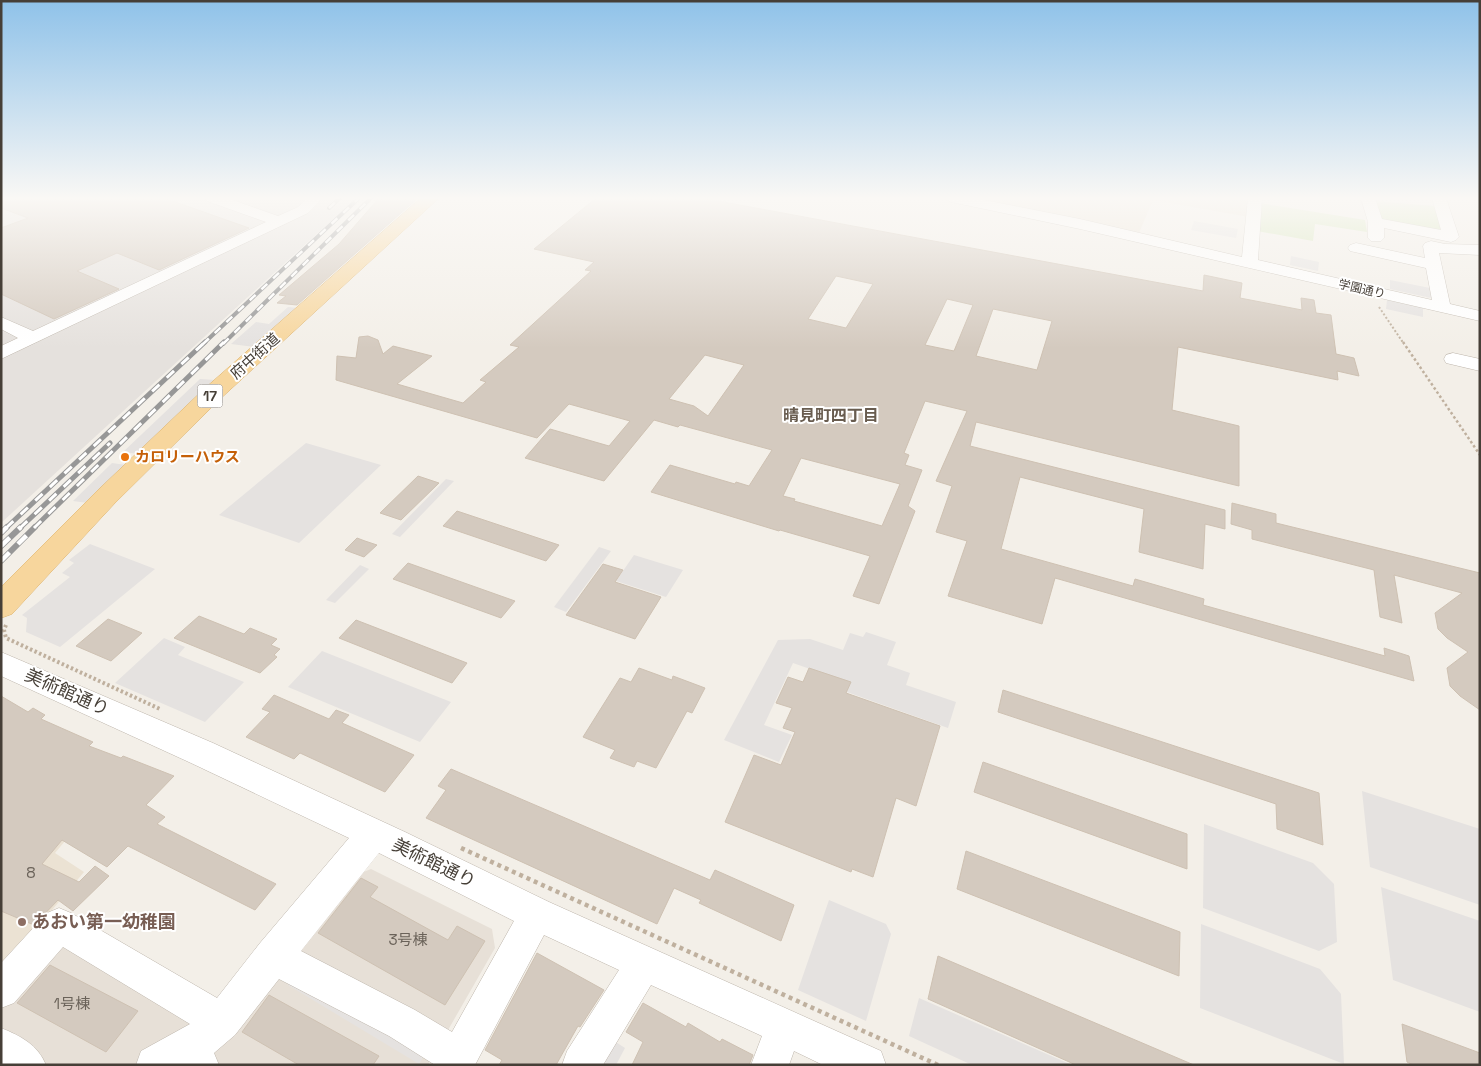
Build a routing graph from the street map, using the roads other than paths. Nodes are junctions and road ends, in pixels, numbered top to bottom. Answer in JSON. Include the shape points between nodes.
{"nodes":[{"id":1,"x":226,"y":248,"type":"edge"},
{"id":2,"x":375,"y":248,"type":"edge"},
{"id":3,"x":1183,"y":248,"type":"edge"},
{"id":4,"x":1251,"y":248,"type":"edge"},
{"id":5,"x":1356,"y":248,"type":"dead end"},
{"id":6,"x":1376,"y":248,"type":"edge"},
{"id":7,"x":1431,"y":248,"type":"edge"},
{"id":8,"x":1443,"y":248,"type":"edge"},
{"id":9,"x":1480,"y":250,"type":"edge"},
{"id":10,"x":1376,"y":252,"type":"junction"},
{"id":11,"x":1250,"y":263,"type":"junction"},
{"id":12,"x":1433,"y":265,"type":"junction"},
{"id":13,"x":1442,"y":308,"type":"junction"},
{"id":14,"x":1480,"y":316,"type":"edge"},
{"id":15,"x":1,"y":322,"type":"edge"},
{"id":16,"x":32,"y":338,"type":"junction"},
{"id":17,"x":1,"y":353,"type":"edge"},
{"id":18,"x":1453,"y":360,"type":"dead end"},
{"id":19,"x":1480,"y":365,"type":"edge"},
{"id":20,"x":4,"y":615,"type":"edge"},
{"id":21,"x":1,"y":663,"type":"edge"},
{"id":22,"x":374,"y":834,"type":"junction"},
{"id":23,"x":536,"y":914,"type":"junction"},
{"id":24,"x":273,"y":956,"type":"junction"},
{"id":25,"x":644,"y":962,"type":"junction"},
{"id":26,"x":1,"y":990,"type":"edge"},
{"id":27,"x":222,"y":1022,"type":"junction"},
{"id":28,"x":784,"y":1026,"type":"junction"},
{"id":29,"x":1,"y":1047,"type":"edge"},
{"id":30,"x":178,"y":1061,"type":"edge"},
{"id":31,"x":456,"y":1061,"type":"edge"},
{"id":32,"x":27,"y":1065,"type":"edge"},
{"id":33,"x":581,"y":1065,"type":"edge"},
{"id":34,"x":770,"y":1065,"type":"edge"},
{"id":35,"x":867,"y":1065,"type":"edge"}],
"edges":[{"from":1,"to":16,"type":"street"},
{"from":2,"to":20,"type":"main road","name":"府中街道","number":"17","via":[[211,395],[106,497]]},
{"from":3,"to":11,"type":"street","name":"学園通り"},
{"from":4,"to":11,"type":"street"},
{"from":5,"to":10,"type":"street"},
{"from":6,"to":10,"type":"street"},
{"from":7,"to":12,"type":"street"},
{"from":8,"to":9,"type":"street"},
{"from":10,"to":12,"type":"street"},
{"from":11,"to":13,"type":"street","name":"学園通り"},
{"from":12,"to":13,"type":"street"},
{"from":13,"to":14,"type":"street","name":"学園通り"},
{"from":15,"to":16,"type":"street"},
{"from":16,"to":17,"type":"street"},
{"from":18,"to":19,"type":"street"},
{"from":21,"to":22,"type":"street","name":"美術館通り"},
{"from":22,"to":23,"type":"street","name":"美術館通り"},
{"from":22,"to":24,"type":"street"},
{"from":23,"to":25,"type":"street","name":"美術館通り"},
{"from":23,"to":31,"type":"street"},
{"from":24,"to":27,"type":"street"},
{"from":24,"to":31,"type":"street","via":[[402,1022]]},
{"from":25,"to":28,"type":"street","name":"美術館通り"},
{"from":25,"to":33,"type":"street"},
{"from":26,"to":27,"type":"street","via":[[60,925]]},
{"from":27,"to":30,"type":"street"},
{"from":28,"to":34,"type":"street"},
{"from":28,"to":35,"type":"street","name":"美術館通り"},
{"from":29,"to":32,"type":"street"}]}
